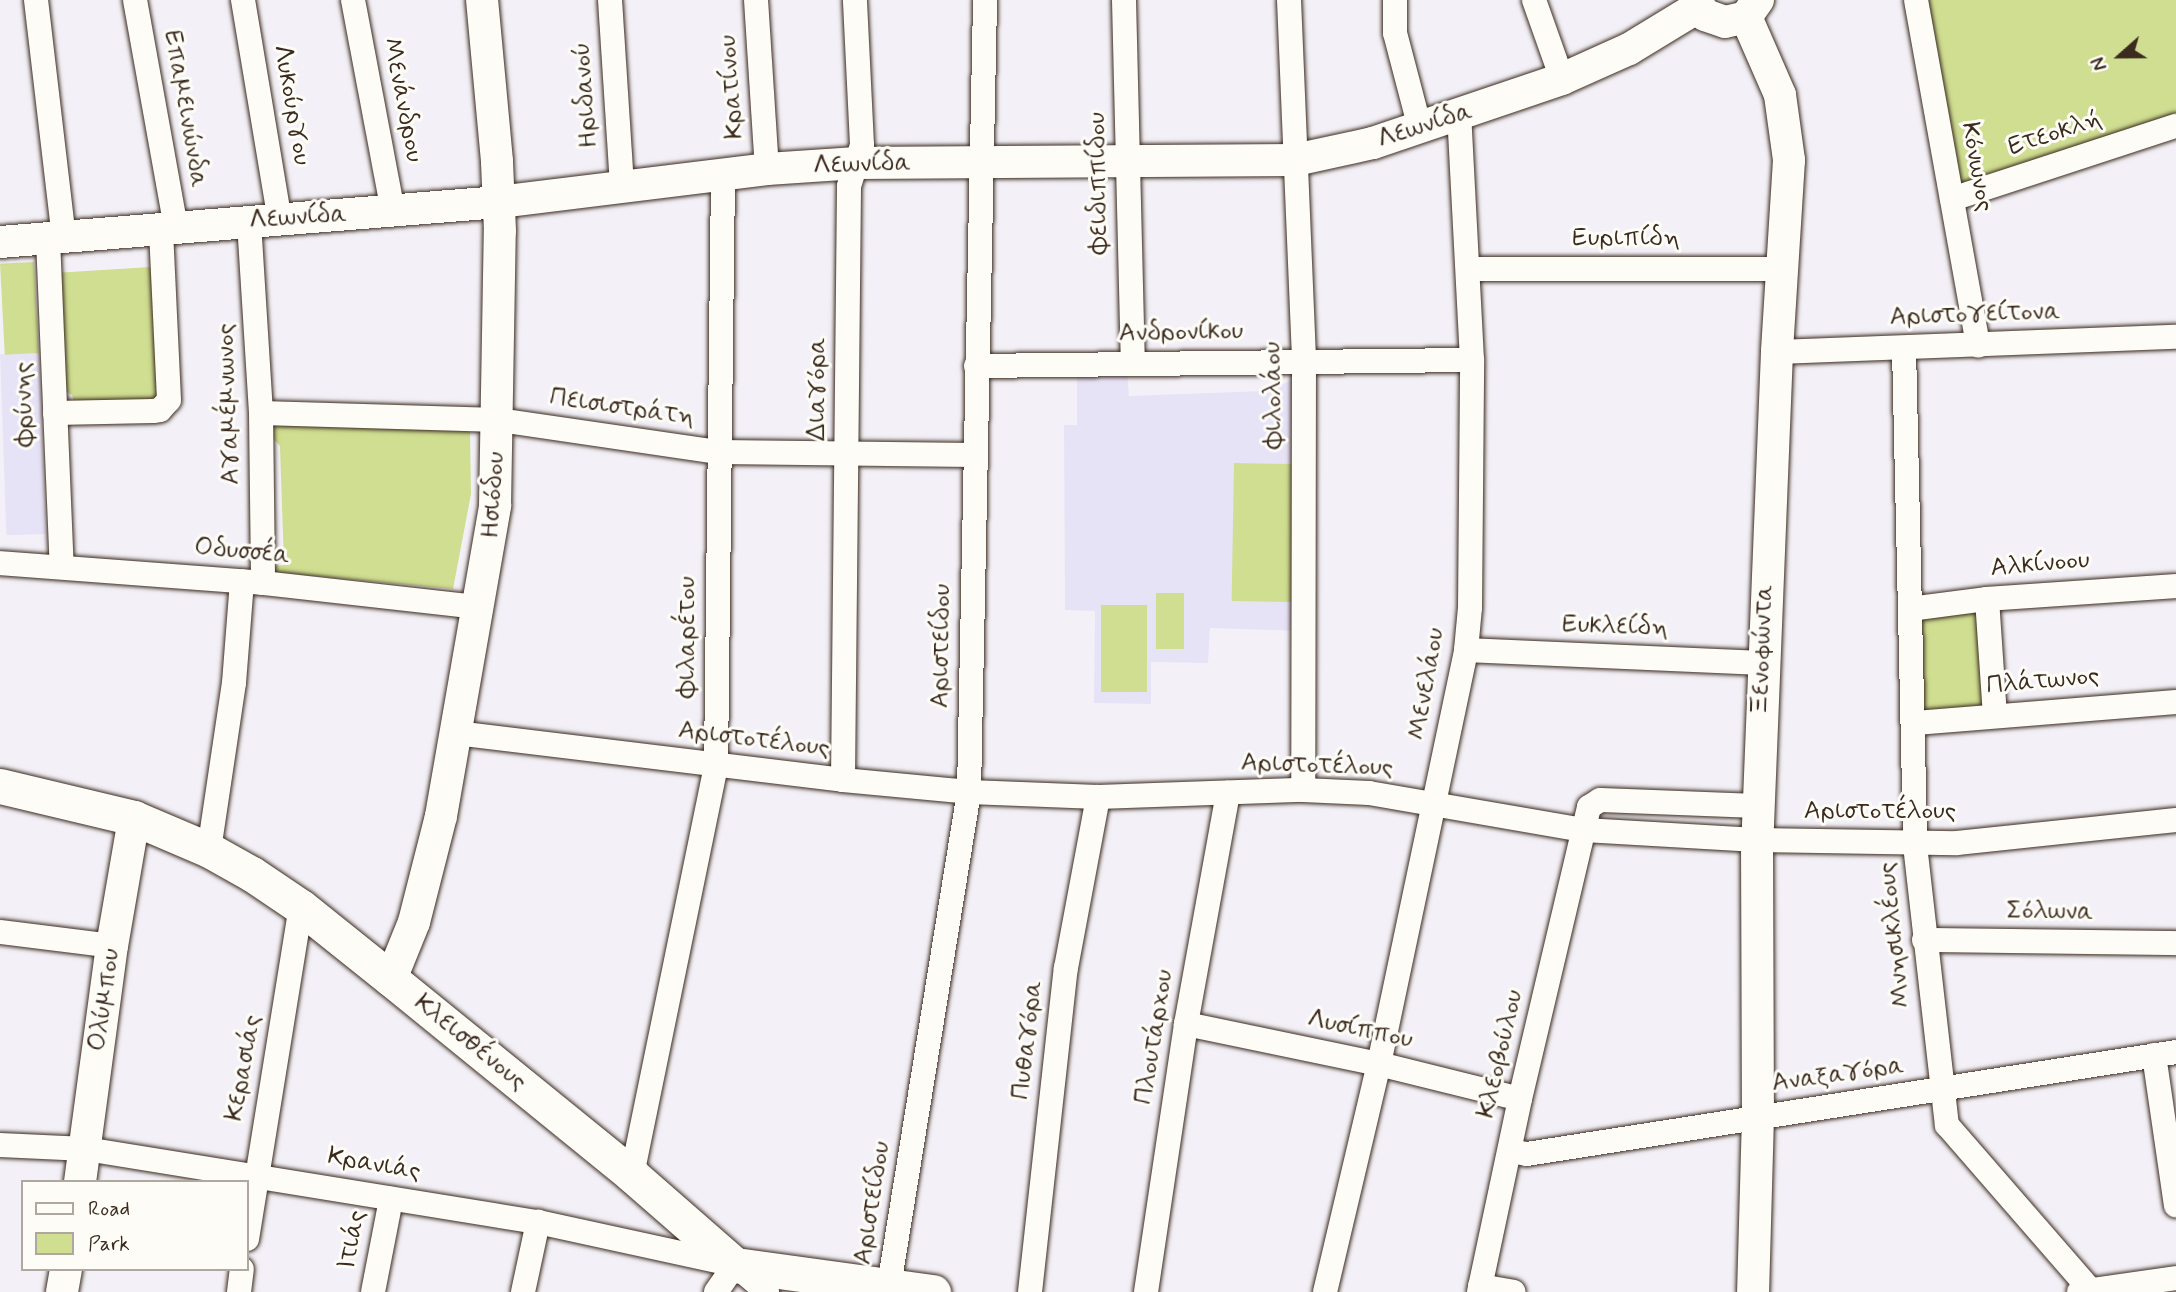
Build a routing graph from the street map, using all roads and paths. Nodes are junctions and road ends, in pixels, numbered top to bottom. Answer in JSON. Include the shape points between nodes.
{"nodes":[{"id":1,"x":36,"y":0,"type":"edge"},
{"id":2,"x":135,"y":0,"type":"edge"},
{"id":3,"x":243,"y":0,"type":"edge"},
{"id":4,"x":354,"y":0,"type":"edge"},
{"id":5,"x":482,"y":0,"type":"edge"},
{"id":6,"x":610,"y":0,"type":"edge"},
{"id":7,"x":757,"y":0,"type":"edge"},
{"id":8,"x":855,"y":0,"type":"edge"},
{"id":9,"x":985,"y":0,"type":"edge"},
{"id":10,"x":1124,"y":0,"type":"edge"},
{"id":11,"x":1289,"y":0,"type":"edge"},
{"id":12,"x":1395,"y":0,"type":"edge"},
{"id":13,"x":1534,"y":0,"type":"edge"},
{"id":14,"x":1916,"y":0,"type":"edge"},
{"id":15,"x":1696,"y":3,"type":"edge"},
{"id":16,"x":1752,"y":8,"type":"edge"},
{"id":17,"x":1562,"y":79,"type":"junction"},
{"id":18,"x":1459,"y":115,"type":"junction"},
{"id":19,"x":2176,"y":126,"type":"edge"},
{"id":20,"x":1420,"y":128,"type":"junction"},
{"id":21,"x":1295,"y":160,"type":"junction"},
{"id":22,"x":984,"y":162,"type":"junction"},
{"id":23,"x":1128,"y":162,"type":"junction"},
{"id":24,"x":857,"y":163,"type":"junction"},
{"id":25,"x":768,"y":169,"type":"junction"},
{"id":26,"x":723,"y":175,"type":"junction"},
{"id":27,"x":622,"y":186,"type":"junction"},
{"id":28,"x":1951,"y":199,"type":"junction"},
{"id":29,"x":499,"y":202,"type":"junction"},
{"id":30,"x":393,"y":211,"type":"junction"},
{"id":31,"x":280,"y":220,"type":"junction"},
{"id":32,"x":249,"y":222,"type":"junction"},
{"id":33,"x":168,"y":229,"type":"junction"},
{"id":34,"x":56,"y":239,"type":"junction"},
{"id":35,"x":0,"y":242,"type":"edge"},
{"id":36,"x":1469,"y":269,"type":"junction"},
{"id":37,"x":1783,"y":269,"type":"junction"},
{"id":38,"x":2176,"y":337,"type":"edge"},
{"id":39,"x":1978,"y":345,"type":"junction"},
{"id":40,"x":1904,"y":348,"type":"junction"},
{"id":41,"x":1777,"y":352,"type":"junction"},
{"id":42,"x":1304,"y":360,"type":"junction"},
{"id":43,"x":1472,"y":360,"type":"junction"},
{"id":44,"x":1133,"y":364,"type":"junction"},
{"id":45,"x":976,"y":366,"type":"junction"},
{"id":46,"x":55,"y":413,"type":"junction"},
{"id":47,"x":261,"y":413,"type":"junction"},
{"id":48,"x":499,"y":420,"type":"junction"},
{"id":49,"x":719,"y":452,"type":"junction"},
{"id":50,"x":848,"y":455,"type":"junction"},
{"id":51,"x":974,"y":455,"type":"junction"},
{"id":52,"x":0,"y":563,"type":"edge"},
{"id":53,"x":62,"y":567,"type":"junction"},
{"id":54,"x":252,"y":582,"type":"junction"},
{"id":55,"x":2176,"y":586,"type":"edge"},
{"id":56,"x":1987,"y":599,"type":"junction"},
{"id":57,"x":478,"y":607,"type":"junction"},
{"id":58,"x":1910,"y":609,"type":"junction"},
{"id":59,"x":1466,"y":650,"type":"junction"},
{"id":60,"x":1762,"y":663,"type":"junction"},
{"id":61,"x":2176,"y":702,"type":"edge"},
{"id":62,"x":1995,"y":716,"type":"junction"},
{"id":63,"x":1915,"y":723,"type":"junction"},
{"id":64,"x":456,"y":733,"type":"junction"},
{"id":65,"x":716,"y":765,"type":"junction"},
{"id":66,"x":843,"y":780,"type":"junction"},
{"id":67,"x":0,"y":786,"type":"edge"},
{"id":68,"x":1303,"y":790,"type":"junction"},
{"id":69,"x":969,"y":792,"type":"junction"},
{"id":70,"x":1228,"y":793,"type":"junction"},
{"id":71,"x":1098,"y":797,"type":"junction"},
{"id":72,"x":1435,"y":803,"type":"junction"},
{"id":73,"x":1758,"y":806,"type":"junction"},
{"id":74,"x":134,"y":818,"type":"junction"},
{"id":75,"x":2176,"y":820,"type":"edge"},
{"id":76,"x":1584,"y":830,"type":"junction"},
{"id":77,"x":1756,"y":840,"type":"junction"},
{"id":78,"x":1915,"y":845,"type":"junction"},
{"id":79,"x":209,"y":850,"type":"junction"},
{"id":80,"x":301,"y":907,"type":"junction"},
{"id":81,"x":0,"y":932,"type":"edge"},
{"id":82,"x":1924,"y":940,"type":"junction"},
{"id":83,"x":2176,"y":943,"type":"edge"},
{"id":84,"x":112,"y":946,"type":"junction"},
{"id":85,"x":391,"y":979,"type":"junction"},
{"id":86,"x":1186,"y":1024,"type":"junction"},
{"id":87,"x":2165,"y":1054,"type":"edge"},
{"id":88,"x":1379,"y":1063,"type":"junction"},
{"id":89,"x":1942,"y":1090,"type":"junction"},
{"id":90,"x":1520,"y":1099,"type":"junction"},
{"id":91,"x":1758,"y":1116,"type":"junction"},
{"id":92,"x":0,"y":1145,"type":"edge"},
{"id":93,"x":86,"y":1149,"type":"junction"},
{"id":94,"x":1510,"y":1151,"type":"junction"},
{"id":95,"x":257,"y":1175,"type":"junction"},
{"id":96,"x":632,"y":1175,"type":"junction"},
{"id":97,"x":80,"y":1180,"type":"edge"},
{"id":98,"x":391,"y":1199,"type":"junction"},
{"id":99,"x":2176,"y":1205,"type":"edge"},
{"id":100,"x":538,"y":1222,"type":"junction"},
{"id":101,"x":248,"y":1232,"type":"edge"},
{"id":102,"x":65,"y":1271,"type":"edge"},
{"id":103,"x":242,"y":1271,"type":"edge"},
{"id":104,"x":725,"y":1278,"type":"edge"},
{"id":105,"x":2176,"y":1278,"type":"edge"},
{"id":106,"x":890,"y":1286,"type":"junction"},
{"id":107,"x":1480,"y":1289,"type":"edge"},
{"id":108,"x":62,"y":1292,"type":"edge"},
{"id":109,"x":239,"y":1292,"type":"edge"},
{"id":110,"x":373,"y":1292,"type":"edge"},
{"id":111,"x":523,"y":1292,"type":"edge"},
{"id":112,"x":767,"y":1292,"type":"edge"},
{"id":113,"x":933,"y":1292,"type":"edge"},
{"id":114,"x":1030,"y":1292,"type":"edge"},
{"id":115,"x":1146,"y":1292,"type":"edge"},
{"id":116,"x":1325,"y":1292,"type":"edge"},
{"id":117,"x":1513,"y":1292,"type":"edge"},
{"id":118,"x":1753,"y":1292,"type":"edge"},
{"id":119,"x":2079,"y":1292,"type":"edge"},
{"id":120,"x":2092,"y":1292,"type":"edge"}],
"edges":[{"from":1,"to":34,"type":"street","name":"Φρύνης"},
{"from":2,"to":33,"type":"street","name":"Επαμεινώνδα"},
{"from":3,"to":31,"type":"street","name":"Λυκούργου"},
{"from":4,"to":30,"type":"street","name":"Μενάνδρου"},
{"from":5,"to":29,"type":"street","name":"Ησιόδου"},
{"from":6,"to":27,"type":"street","name":"Ηριδανού"},
{"from":7,"to":25,"type":"street","name":"Κρατίνου"},
{"from":8,"to":24,"type":"street","name":"Διαγόρα","via":[[862,145]]},
{"from":9,"to":22,"type":"street","name":"Αριστείδου"},
{"from":10,"to":23,"type":"street","name":"Φειδιππίδου"},
{"from":11,"to":21,"type":"street","name":"Φιλολάου"},
{"from":12,"to":20,"type":"street","via":[[1395,33]]},
{"from":13,"to":17,"type":"street"},
{"from":14,"to":28,"type":"street","name":"Κόνωνος"},
{"from":15,"to":16,"type":"street","via":[[1714,20],[1735,21]]},
{"from":15,"to":17,"type":"street","name":"Λεωνίδα","via":[[1629,49]]},
{"from":16,"to":37,"type":"street","name":"Ξενοφώντα","via":[[1780,95],[1787,136]]},
{"from":17,"to":18,"type":"street","name":"Λεωνίδα"},
{"from":18,"to":20,"type":"street","name":"Λεωνίδα"},
{"from":18,"to":36,"type":"street","name":"Μενελάου"},
{"from":19,"to":28,"type":"street","name":"Ετεοκλή"},
{"from":20,"to":21,"type":"street","name":"Λεωνίδα"},
{"from":21,"to":23,"type":"street","name":"Λεωνίδα"},
{"from":21,"to":42,"type":"street","name":"Φιλολάου"},
{"from":22,"to":23,"type":"street","name":"Λεωνίδα"},
{"from":22,"to":24,"type":"street","name":"Λεωνίδα"},
{"from":22,"to":45,"type":"street","name":"Αριστείδου"},
{"from":23,"to":44,"type":"street","name":"Φειδιππίδου"},
{"from":24,"to":25,"type":"street","name":"Λεωνίδα"},
{"from":24,"to":50,"type":"street","name":"Διαγόρα","via":[[849,186]]},
{"from":25,"to":26,"type":"street","name":"Λεωνίδα"},
{"from":26,"to":27,"type":"street","name":"Λεωνίδα"},
{"from":26,"to":49,"type":"street","name":"Φιλαρέτου"},
{"from":27,"to":29,"type":"street","name":"Λεωνίδα"},
{"from":28,"to":39,"type":"street","name":"Κόνωνος"},
{"from":29,"to":30,"type":"street","name":"Λεωνίδα"},
{"from":29,"to":48,"type":"street","name":"Ησιόδου"},
{"from":30,"to":31,"type":"street","name":"Λεωνίδα"},
{"from":31,"to":32,"type":"street","name":"Λεωνίδα"},
{"from":32,"to":33,"type":"street","name":"Λεωνίδα"},
{"from":32,"to":47,"type":"street","name":"Αγαμέμνωνος"},
{"from":33,"to":34,"type":"street","name":"Λεωνίδα"},
{"from":33,"to":46,"type":"street","name":"Επαμεινώνδα","via":[[169,400],[153,411]]},
{"from":34,"to":35,"type":"street","name":"Λεωνίδα"},
{"from":34,"to":46,"type":"street","name":"Φρύνης"},
{"from":36,"to":37,"type":"street","name":"Ευριπίδη"},
{"from":36,"to":43,"type":"street","name":"Μενελάου"},
{"from":37,"to":41,"type":"street","name":"Ξενοφώντα"},
{"from":38,"to":39,"type":"street","name":"Αριστογείτονα"},
{"from":39,"to":40,"type":"street","name":"Αριστογείτονα"},
{"from":40,"to":41,"type":"street","name":"Αριστογείτονα"},
{"from":40,"to":58,"type":"street","name":"Μνησικλέους"},
{"from":41,"to":60,"type":"street","name":"Ξενοφώντα"},
{"from":42,"to":43,"type":"street","name":"Ανδρονίκου"},
{"from":42,"to":44,"type":"street","name":"Ανδρονίκου"},
{"from":42,"to":68,"type":"street","name":"Φιλολάου"},
{"from":43,"to":59,"type":"street","name":"Μενελάου"},
{"from":44,"to":45,"type":"street","name":"Ανδρονίκου"},
{"from":45,"to":51,"type":"street","name":"Αριστείδου"},
{"from":46,"to":53,"type":"street","name":"Φρύνης"},
{"from":47,"to":48,"type":"street","name":"Πεισιστράτη"},
{"from":47,"to":54,"type":"street","name":"Αγαμέμνωνος"},
{"from":48,"to":49,"type":"street","name":"Πεισιστράτη"},
{"from":48,"to":57,"type":"street","name":"Ησιόδου","via":[[495,506]]},
{"from":49,"to":50,"type":"street","name":"Πεισιστράτη"},
{"from":49,"to":65,"type":"street","name":"Φιλαρέτου"},
{"from":50,"to":51,"type":"street","name":"Πεισιστράτη"},
{"from":50,"to":66,"type":"street","name":"Διαγόρα"},
{"from":51,"to":69,"type":"street","name":"Αριστείδου"},
{"from":52,"to":53,"type":"street","name":"Οδυσσέα"},
{"from":53,"to":54,"type":"street","name":"Οδυσσέα"},
{"from":54,"to":57,"type":"street","name":"Οδυσσέα"},
{"from":54,"to":79,"type":"street","name":"Αγαμέμνωνος"},
{"from":55,"to":56,"type":"street","name":"Αλκίνοου"},
{"from":56,"to":58,"type":"street","name":"Αλκίνοου"},
{"from":56,"to":62,"type":"street"},
{"from":57,"to":64,"type":"street","name":"Ησιόδου"},
{"from":58,"to":63,"type":"street","name":"Μνησικλέους"},
{"from":59,"to":60,"type":"street","name":"Ευκλείδη"},
{"from":59,"to":72,"type":"street","name":"Μενελάου"},
{"from":60,"to":73,"type":"street","name":"Ξενοφώντα"},
{"from":61,"to":62,"type":"street","name":"Πλάτωνος"},
{"from":62,"to":63,"type":"street","name":"Πλάτωνος"},
{"from":63,"to":78,"type":"street","name":"Μνησικλέους"},
{"from":64,"to":65,"type":"street","name":"Αριστοτέλους"},
{"from":64,"to":85,"type":"street","name":"Ησιόδου","via":[[422,896]]},
{"from":65,"to":66,"type":"street","name":"Αριστοτέλους"},
{"from":65,"to":96,"type":"street","name":"Φιλαρέτου"},
{"from":66,"to":69,"type":"street","name":"Αριστοτέλους"},
{"from":67,"to":74,"type":"main road","name":"Κλεισθένους"},
{"from":68,"to":70,"type":"street","name":"Αριστοτέλους"},
{"from":68,"to":72,"type":"street","name":"Αριστοτέλους"},
{"from":69,"to":71,"type":"street","name":"Αριστοτέλους"},
{"from":69,"to":106,"type":"street","name":"Αριστείδου"},
{"from":70,"to":71,"type":"street","name":"Αριστοτέλους"},
{"from":70,"to":86,"type":"street","name":"Πλουτάρχου"},
{"from":71,"to":114,"type":"street","name":"Πυθαγόρα","via":[[1066,968]]},
{"from":72,"to":76,"type":"street","name":"Αριστοτέλους"},
{"from":72,"to":88,"type":"street","name":"Μενελάου"},
{"from":73,"to":76,"type":"street","name":"Κλεοβούλου","via":[[1600,800],[1589,807]]},
{"from":73,"to":77,"type":"street","name":"Ξενοφώντα"},
{"from":74,"to":79,"type":"main road","name":"Κλεισθένους"},
{"from":74,"to":84,"type":"street","name":"Ολύμπου"},
{"from":75,"to":78,"type":"street","name":"Αριστοτέλους"},
{"from":76,"to":77,"type":"street","name":"Αριστοτέλους"},
{"from":76,"to":90,"type":"street","name":"Κλεοβούλου"},
{"from":77,"to":78,"type":"street","name":"Αριστοτέλους"},
{"from":77,"to":91,"type":"street","name":"Ξενοφώντα"},
{"from":78,"to":82,"type":"street","name":"Μνησικλέους"},
{"from":79,"to":80,"type":"main road","name":"Κλεισθένους"},
{"from":80,"to":85,"type":"main road","name":"Κλεισθένους"},
{"from":80,"to":95,"type":"street","name":"Κερασιάς"},
{"from":81,"to":84,"type":"street"},
{"from":82,"to":83,"type":"street","name":"Σόλωνα"},
{"from":82,"to":89,"type":"street","name":"Μνησικλέους"},
{"from":84,"to":93,"type":"street","name":"Ολύμπου"},
{"from":85,"to":96,"type":"main road","name":"Κλεισθένους"},
{"from":86,"to":88,"type":"street","name":"Λυσίππου"},
{"from":86,"to":115,"type":"street","name":"Πλουτάρχου"},
{"from":87,"to":89,"type":"street","name":"Αναξαγόρα"},
{"from":87,"to":99,"type":"street"},
{"from":88,"to":90,"type":"street","name":"Λυσίππου"},
{"from":88,"to":116,"type":"street","name":"Μενελάου"},
{"from":89,"to":91,"type":"street","name":"Αναξαγόρα"},
{"from":89,"to":120,"type":"street","name":"Μνησικλέους","via":[[1947,1125]]},
{"from":90,"to":94,"type":"street","name":"Κλεοβούλου"},
{"from":91,"to":94,"type":"street","name":"Αναξαγόρα","via":[[1527,1154]]},
{"from":91,"to":118,"type":"street","name":"Ξενοφώντα"},
{"from":92,"to":93,"type":"street","name":"Κρανιάς"},
{"from":93,"to":95,"type":"street","name":"Κρανιάς"},
{"from":93,"to":97,"type":"street","name":"Ολύμπου"},
{"from":94,"to":107,"type":"street","name":"Κλεοβούλου"},
{"from":95,"to":98,"type":"street","name":"Κρανιάς"},
{"from":95,"to":101,"type":"street","name":"Κερασιάς"},
{"from":96,"to":104,"type":"main road","name":"Κλεισθένους"},
{"from":98,"to":100,"type":"street","name":"Κρανιάς"},
{"from":98,"to":110,"type":"street","name":"Ιτιάς"},
{"from":100,"to":104,"type":"street","name":"Κρανιάς"},
{"from":100,"to":111,"type":"street"},
{"from":102,"to":108,"type":"street"},
{"from":103,"to":109,"type":"street"},
{"from":104,"to":106,"type":"main road"},
{"from":104,"to":112,"type":"street"},
{"from":105,"to":120,"type":"street"},
{"from":106,"to":113,"type":"main road"},
{"from":107,"to":117,"type":"street"},
{"from":119,"to":120,"type":"street"}]}
